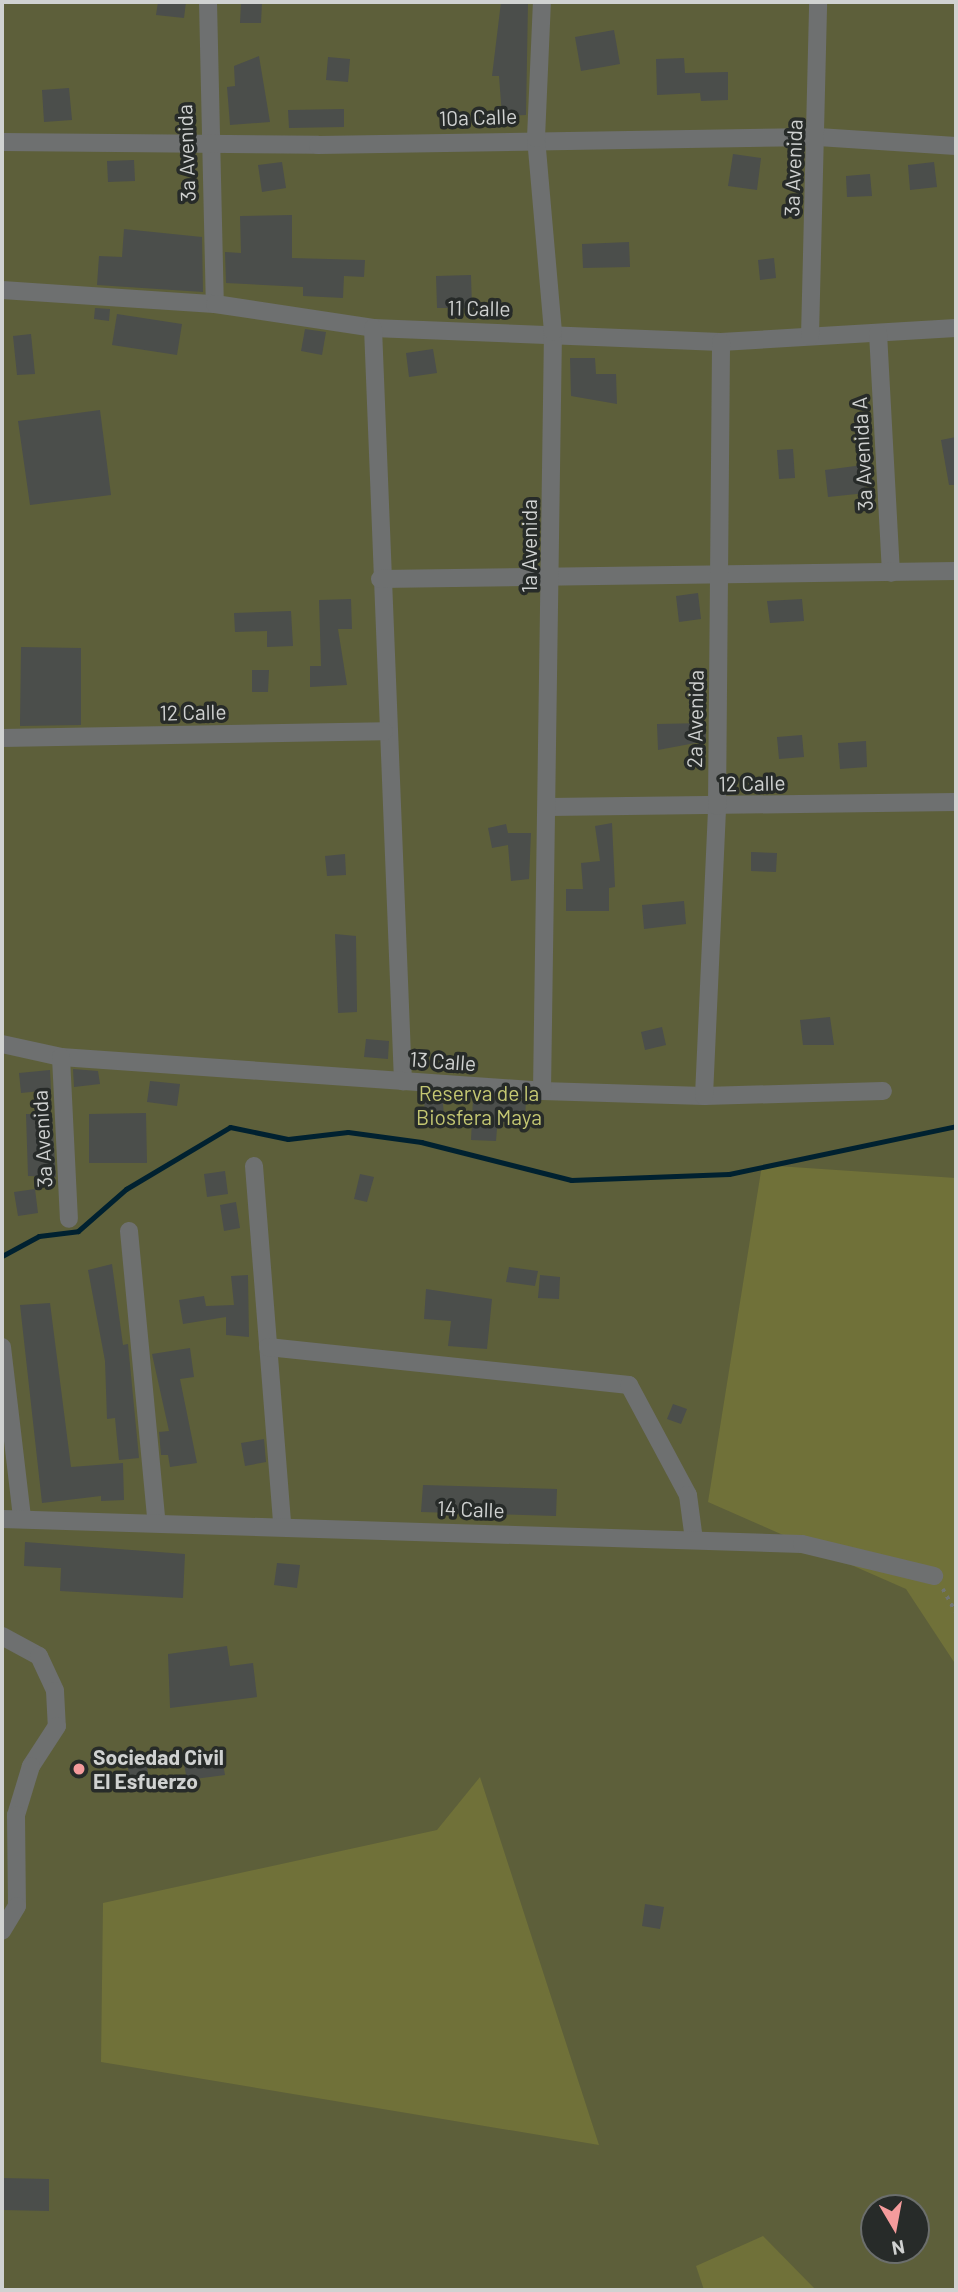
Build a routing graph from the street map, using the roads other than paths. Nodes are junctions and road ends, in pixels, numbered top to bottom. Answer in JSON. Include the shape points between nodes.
{"nodes":[{"id":1,"x":208,"y":2,"type":"edge"},
{"id":2,"x":542,"y":2,"type":"edge"},
{"id":3,"x":818,"y":2,"type":"edge"},
{"id":4,"x":818,"y":137,"type":"junction"},
{"id":5,"x":536,"y":138,"type":"junction"},
{"id":6,"x":2,"y":142,"type":"edge"},
{"id":7,"x":207,"y":145,"type":"junction"},
{"id":8,"x":956,"y":146,"type":"edge"},
{"id":9,"x":2,"y":290,"type":"edge"},
{"id":10,"x":215,"y":304,"type":"junction"},
{"id":11,"x":373,"y":328,"type":"junction"},
{"id":12,"x":956,"y":328,"type":"edge"},
{"id":13,"x":552,"y":332,"type":"junction"},
{"id":14,"x":878,"y":333,"type":"junction"},
{"id":15,"x":810,"y":336,"type":"junction"},
{"id":16,"x":722,"y":342,"type":"junction"},
{"id":17,"x":956,"y":571,"type":"edge"},
{"id":18,"x":891,"y":573,"type":"junction"},
{"id":19,"x":720,"y":574,"type":"junction"},
{"id":20,"x":551,"y":577,"type":"junction"},
{"id":21,"x":380,"y":579,"type":"junction"},
{"id":22,"x":384,"y":731,"type":"junction"},
{"id":23,"x":2,"y":738,"type":"edge"},
{"id":24,"x":956,"y":802,"type":"edge"},
{"id":25,"x":717,"y":806,"type":"junction"},
{"id":26,"x":549,"y":807,"type":"junction"},
{"id":27,"x":2,"y":1044,"type":"edge"},
{"id":28,"x":61,"y":1057,"type":"junction"},
{"id":29,"x":403,"y":1081,"type":"junction"},
{"id":30,"x":542,"y":1091,"type":"junction"},
{"id":31,"x":883,"y":1091,"type":"dead end"},
{"id":32,"x":704,"y":1096,"type":"junction"},
{"id":33,"x":254,"y":1166,"type":"dead end"},
{"id":34,"x":69,"y":1219,"type":"dead end"},
{"id":35,"x":129,"y":1231,"type":"dead end"},
{"id":36,"x":2,"y":1346,"type":"edge"},
{"id":37,"x":268,"y":1347,"type":"junction"},
{"id":38,"x":22,"y":1518,"type":"junction"},
{"id":39,"x":2,"y":1519,"type":"edge"},
{"id":40,"x":156,"y":1520,"type":"junction"},
{"id":41,"x":282,"y":1524,"type":"junction"},
{"id":42,"x":694,"y":1540,"type":"junction"},
{"id":43,"x":934,"y":1576,"type":"road end"},
{"id":44,"x":2,"y":1636,"type":"edge"},
{"id":45,"x":2,"y":1931,"type":"edge"}],
"edges":[{"from":1,"to":7,"type":"street","name":"3a Avenida"},
{"from":2,"to":5,"type":"street","name":"1a Avenida"},
{"from":3,"to":4,"type":"street","name":"3a Avenida"},
{"from":4,"to":5,"type":"street","name":"10a Calle"},
{"from":4,"to":8,"type":"street","name":"10a Calle"},
{"from":4,"to":15,"type":"street","name":"3a Avenida"},
{"from":5,"to":7,"type":"street","name":"10a Calle"},
{"from":5,"to":13,"type":"street","name":"1a Avenida"},
{"from":6,"to":7,"type":"street","name":"10a Calle"},
{"from":7,"to":10,"type":"street","name":"3a Avenida"},
{"from":9,"to":10,"type":"street","name":"11 Calle"},
{"from":10,"to":11,"type":"street","name":"11 Calle"},
{"from":11,"to":13,"type":"street","name":"11 Calle"},
{"from":11,"to":21,"type":"street"},
{"from":12,"to":14,"type":"street","name":"11 Calle"},
{"from":13,"to":16,"type":"street","name":"11 Calle"},
{"from":13,"to":20,"type":"street","name":"1a Avenida"},
{"from":14,"to":15,"type":"street","name":"11 Calle"},
{"from":14,"to":18,"type":"street","name":"3a Avenida A"},
{"from":15,"to":16,"type":"street","name":"11 Calle"},
{"from":16,"to":19,"type":"street","name":"2a Avenida"},
{"from":17,"to":18,"type":"street"},
{"from":18,"to":19,"type":"street"},
{"from":19,"to":20,"type":"street"},
{"from":19,"to":25,"type":"street","name":"2a Avenida"},
{"from":20,"to":21,"type":"street"},
{"from":20,"to":26,"type":"street","name":"1a Avenida"},
{"from":21,"to":22,"type":"street"},
{"from":22,"to":23,"type":"street","name":"12 Calle"},
{"from":22,"to":29,"type":"street"},
{"from":24,"to":25,"type":"street","name":"12 Calle"},
{"from":25,"to":26,"type":"street","name":"12 Calle"},
{"from":25,"to":32,"type":"street","name":"2a Avenida"},
{"from":26,"to":30,"type":"street","name":"1a Avenida"},
{"from":27,"to":28,"type":"street","name":"13 Calle"},
{"from":28,"to":29,"type":"street","name":"13 Calle"},
{"from":28,"to":34,"type":"street","name":"3a Avenida"},
{"from":29,"to":30,"type":"street","name":"13 Calle"},
{"from":30,"to":32,"type":"street","name":"13 Calle"},
{"from":31,"to":32,"type":"street","name":"13 Calle"},
{"from":33,"to":37,"type":"street"},
{"from":35,"to":40,"type":"street"},
{"from":36,"to":38,"type":"street"},
{"from":37,"to":41,"type":"street"},
{"from":37,"to":42,"type":"street","via":[[629,1385],[688,1495]]},
{"from":38,"to":39,"type":"street","name":"14 Calle"},
{"from":38,"to":40,"type":"street","name":"14 Calle"},
{"from":40,"to":41,"type":"street","name":"14 Calle"},
{"from":41,"to":42,"type":"street","name":"14 Calle"},
{"from":42,"to":43,"type":"street","name":"14 Calle","via":[[802,1544]]},
{"from":44,"to":45,"type":"street","via":[[38,1656],[55,1691],[57,1726],[31,1766],[16,1815],[17,1906]]}]}
